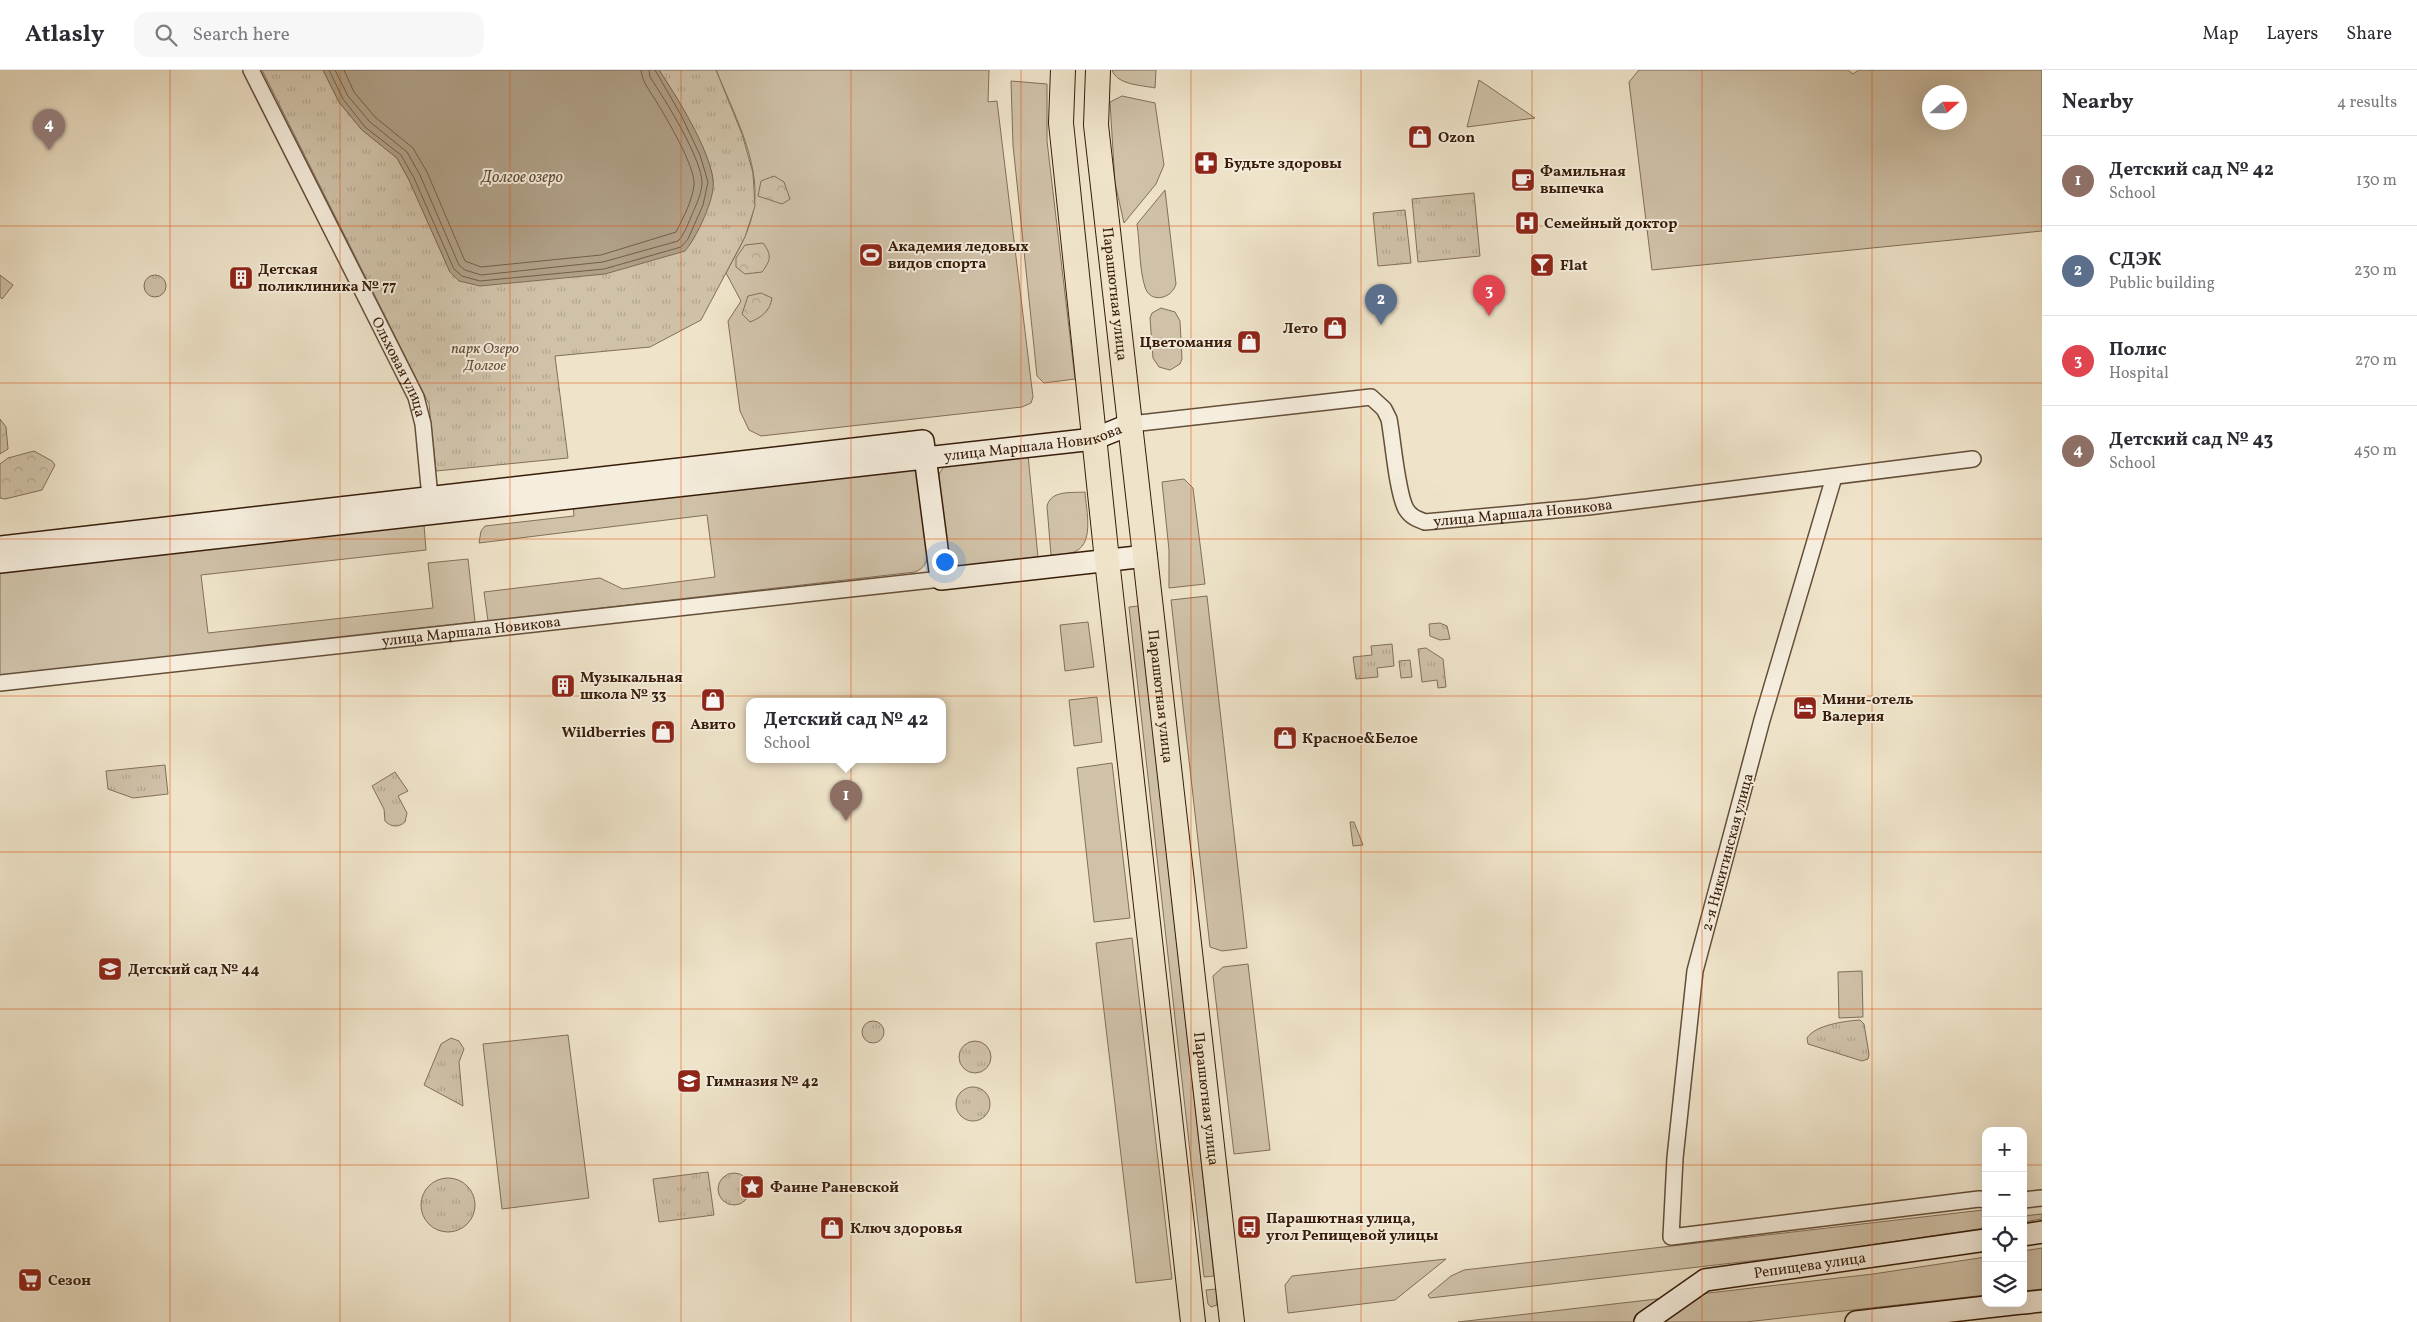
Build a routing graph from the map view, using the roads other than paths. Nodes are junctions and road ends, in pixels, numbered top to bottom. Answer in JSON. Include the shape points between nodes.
{"nodes":[{"id":1,"x":251,"y":70,"type":"edge"},
{"id":2,"x":1063,"y":70,"type":"edge"},
{"id":3,"x":1098,"y":70,"type":"edge"},
{"id":4,"x":1131,"y":424,"type":"junction"},
{"id":5,"x":1094,"y":439,"type":"junction"},
{"id":6,"x":924,"y":449,"type":"junction"},
{"id":7,"x":1974,"y":459,"type":"dead end"},
{"id":8,"x":1834,"y":477,"type":"junction"},
{"id":9,"x":431,"y":505,"type":"junction"},
{"id":10,"x":0,"y":546,"type":"edge"},
{"id":11,"x":1146,"y":556,"type":"junction"},
{"id":12,"x":1107,"y":560,"type":"junction"},
{"id":13,"x":0,"y":562,"type":"edge"},
{"id":14,"x":941,"y":579,"type":"junction"},
{"id":15,"x":0,"y":684,"type":"edge"},
{"id":16,"x":2042,"y":1198,"type":"edge"},
{"id":17,"x":1982,"y":1199,"type":"edge"},
{"id":18,"x":2027,"y":1200,"type":"edge"},
{"id":19,"x":2042,"y":1232,"type":"edge"},
{"id":20,"x":2027,"y":1234,"type":"edge"},
{"id":21,"x":1982,"y":1241,"type":"edge"},
{"id":22,"x":2042,"y":1301,"type":"edge"},
{"id":23,"x":2027,"y":1302,"type":"edge"},
{"id":24,"x":1987,"y":1307,"type":"edge"},
{"id":25,"x":1193,"y":1322,"type":"edge"},
{"id":26,"x":1232,"y":1322,"type":"edge"},
{"id":27,"x":1645,"y":1322,"type":"edge"},
{"id":28,"x":1856,"y":1322,"type":"edge"}],
"edges":[{"from":1,"to":9,"type":"street","name":"Ольховая улица","via":[[416,397],[423,424]]},
{"from":2,"to":5,"type":"main road","via":[[1061,123]]},
{"from":3,"to":4,"type":"main road","name":"Парашютная улица","via":[[1096,125]]},
{"from":4,"to":5,"type":"street","name":"улица Маршала Новикова"},
{"from":4,"to":8,"type":"street","name":"улица Маршала Новикова","via":[[1371,397],[1389,419],[1405,508],[1413,518],[1425,522],[1521,514]]},
{"from":4,"to":11,"type":"main road","name":"Парашютная улица"},
{"from":5,"to":6,"type":"street","name":"улица Маршала Новикова"},
{"from":5,"to":12,"type":"main road"},
{"from":6,"to":9,"type":"street","name":"улица Маршала Новикова"},
{"from":6,"to":14,"type":"street","name":"улица Маршала Новикова"},
{"from":7,"to":8,"type":"street","name":"улица Маршала Новикова"},
{"from":8,"to":17,"type":"street","name":"2-я Никитинская улица","via":[[1762,720],[1695,971],[1676,1149],[1671,1237]]},
{"from":9,"to":10,"type":"street","name":"улица Маршала Новикова"},
{"from":9,"to":13,"type":"street","name":"улица Маршала Новикова"},
{"from":11,"to":12,"type":"street","name":"улица Маршала Новикова"},
{"from":11,"to":26,"type":"main road","name":"Парашютная улица"},
{"from":12,"to":14,"type":"street","name":"улица Маршала Новикова"},
{"from":12,"to":25,"type":"main road"},
{"from":14,"to":15,"type":"street","name":"улица Маршала Новикова"},
{"from":16,"to":18,"type":"street"},
{"from":19,"to":20,"type":"street"},
{"from":21,"to":27,"type":"street","name":"Репищева улица","via":[[1705,1280]]},
{"from":22,"to":23,"type":"street"},
{"from":24,"to":28,"type":"street"}]}
